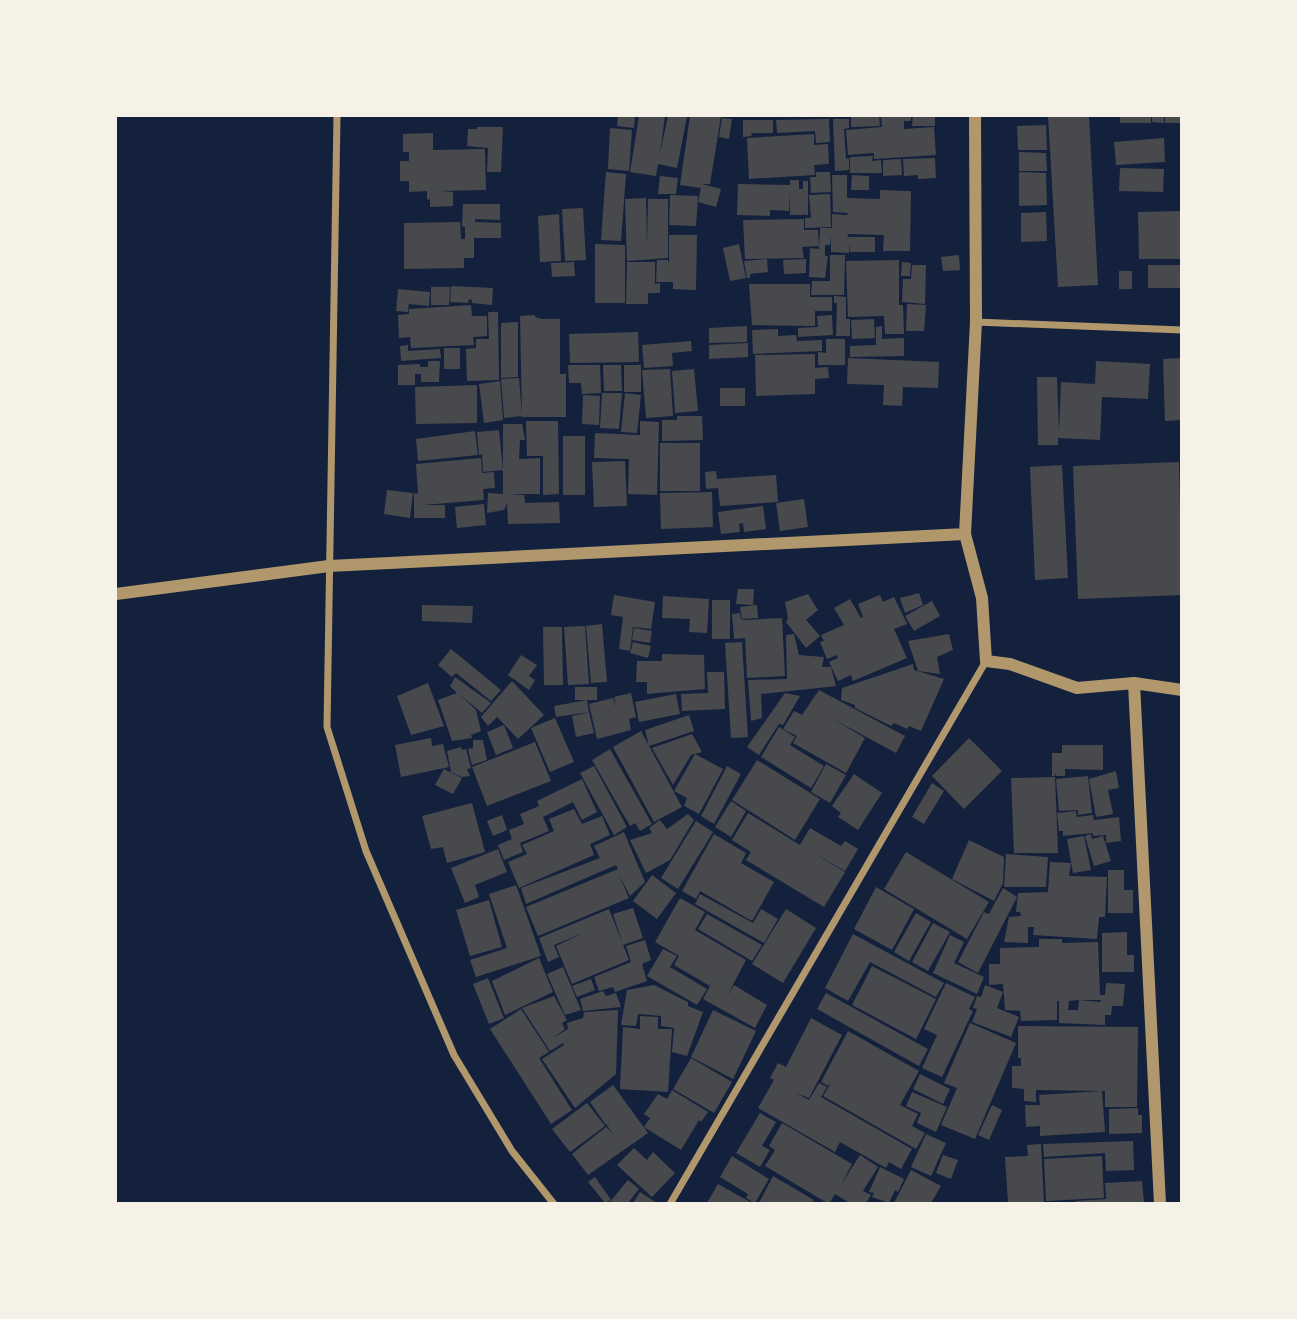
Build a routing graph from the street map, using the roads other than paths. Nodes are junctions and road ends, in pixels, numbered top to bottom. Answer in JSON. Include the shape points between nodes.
{"nodes":[{"id":1,"x":337,"y":116,"type":"edge"},
{"id":2,"x":975,"y":116,"type":"edge"},
{"id":3,"x":976,"y":322,"type":"junction"},
{"id":4,"x":1181,"y":330,"type":"edge"},
{"id":5,"x":965,"y":534,"type":"junction"},
{"id":6,"x":329,"y":566,"type":"junction"},
{"id":7,"x":116,"y":594,"type":"edge"},
{"id":8,"x":986,"y":661,"type":"junction"},
{"id":9,"x":1134,"y":683,"type":"junction"},
{"id":10,"x":1181,"y":690,"type":"edge"},
{"id":11,"x":554,"y":1203,"type":"edge"},
{"id":12,"x":670,"y":1203,"type":"edge"},
{"id":13,"x":1160,"y":1203,"type":"edge"}],
"edges":[{"from":1,"to":6,"type":"street"},
{"from":2,"to":3,"type":"street"},
{"from":3,"to":4,"type":"street"},
{"from":3,"to":5,"type":"street"},
{"from":5,"to":6,"type":"street"},
{"from":5,"to":8,"type":"street","via":[[982,598]]},
{"from":6,"to":7,"type":"street"},
{"from":6,"to":11,"type":"street","via":[[327,727],[366,851],[454,1055],[512,1151]]},
{"from":8,"to":9,"type":"street","via":[[1010,664],[1077,688]]},
{"from":8,"to":12,"type":"street"},
{"from":9,"to":10,"type":"street"},
{"from":9,"to":13,"type":"street"}]}
